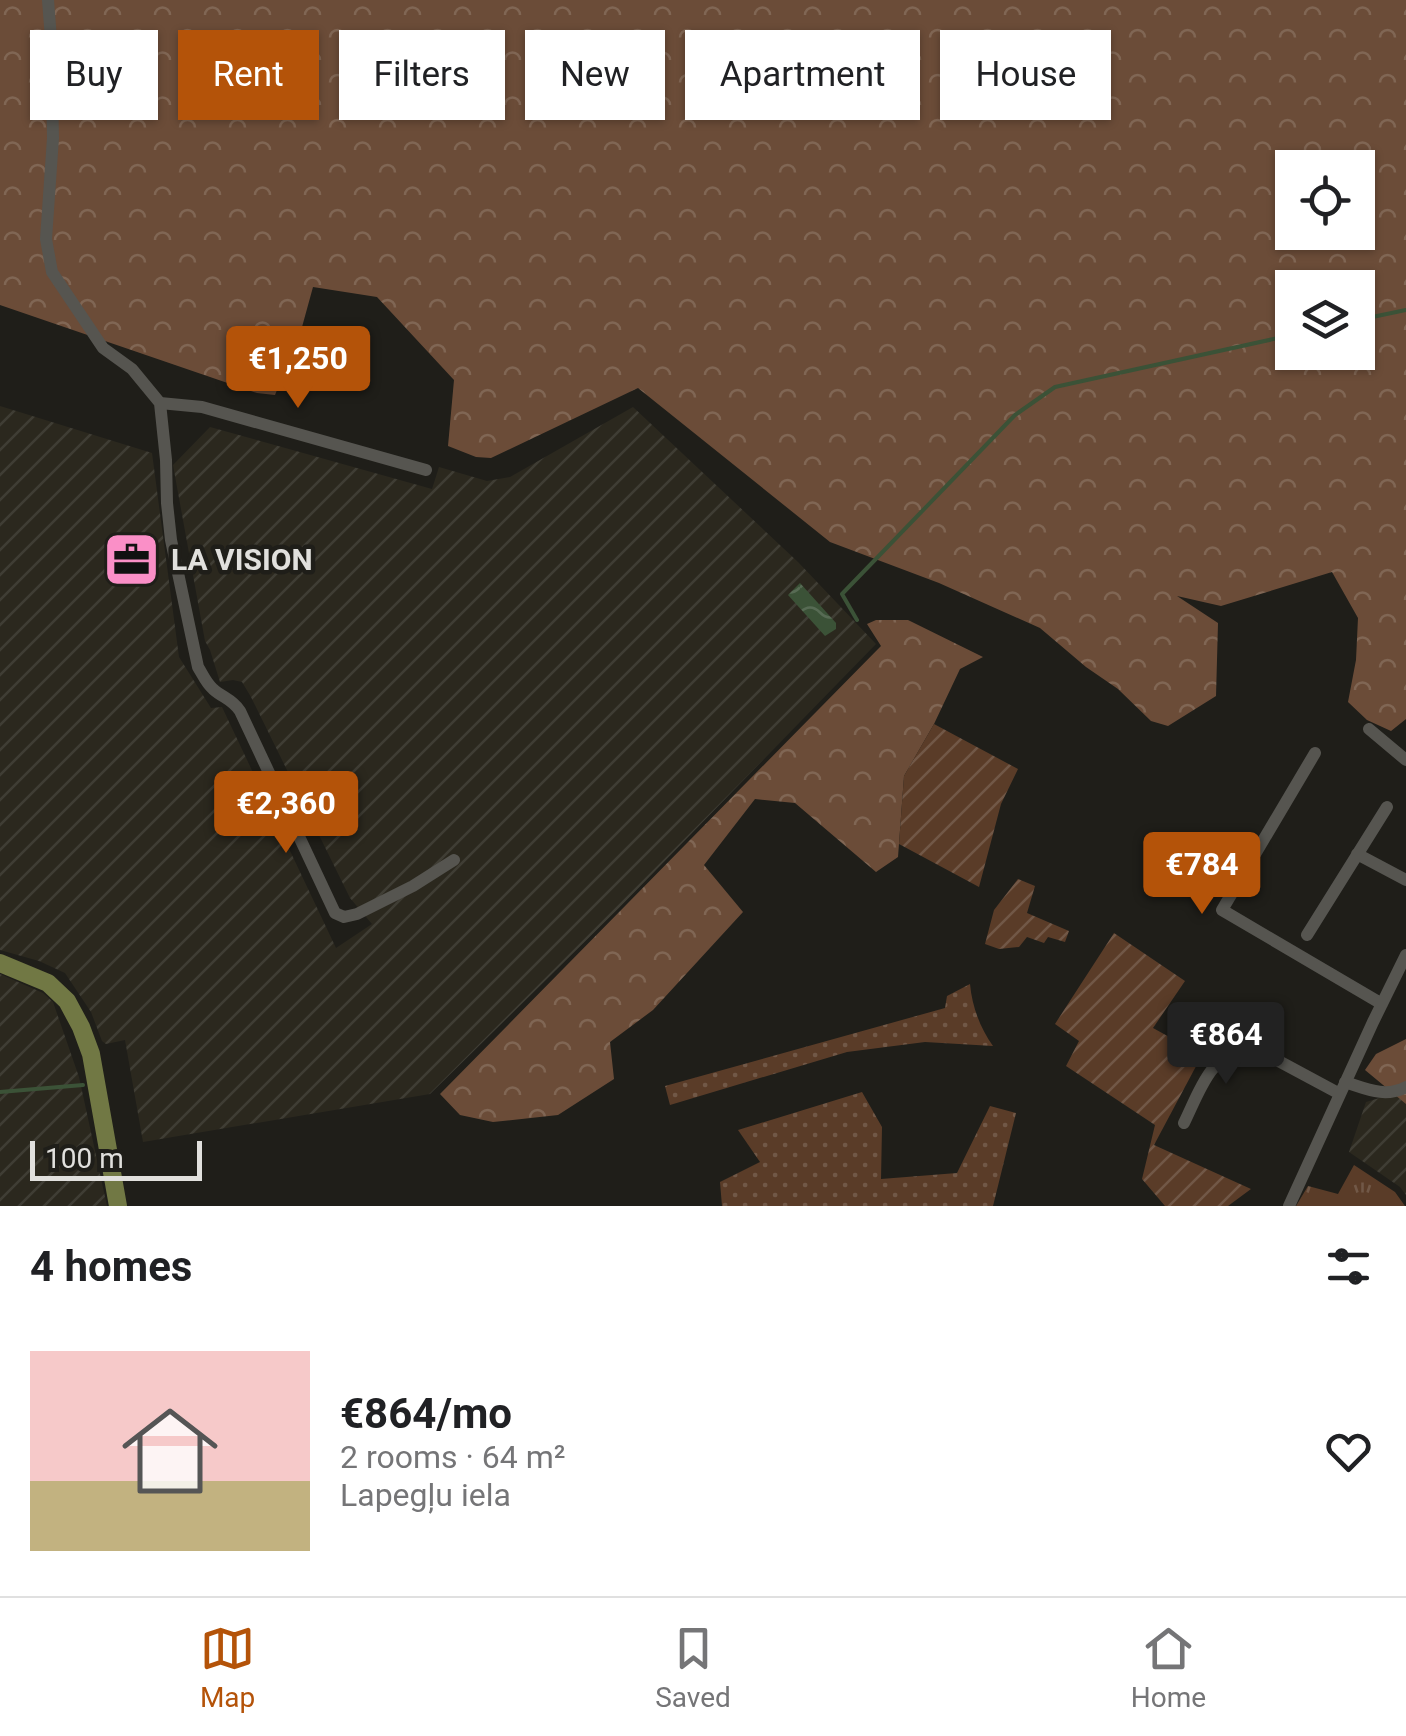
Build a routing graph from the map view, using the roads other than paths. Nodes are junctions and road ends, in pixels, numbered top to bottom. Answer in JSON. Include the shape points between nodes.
{"nodes":[{"id":1,"x":48,"y":0,"type":"edge"},
{"id":2,"x":160,"y":403,"type":"junction"},
{"id":3,"x":426,"y":470,"type":"dead end"},
{"id":4,"x":1369,"y":729,"type":"dead end"},
{"id":5,"x":1315,"y":753,"type":"dead end"},
{"id":6,"x":1406,"y":760,"type":"edge"},
{"id":7,"x":1386,"y":807,"type":"dead end"},
{"id":8,"x":1357,"y":854,"type":"junction"},
{"id":9,"x":454,"y":860,"type":"dead end"},
{"id":10,"x":1406,"y":880,"type":"edge"},
{"id":11,"x":1307,"y":935,"type":"dead end"},
{"id":12,"x":1406,"y":955,"type":"edge"},
{"id":13,"x":0,"y":962,"type":"edge"},
{"id":14,"x":1382,"y":1004,"type":"junction"},
{"id":15,"x":1406,"y":1087,"type":"edge"},
{"id":16,"x":1343,"y":1088,"type":"junction"},
{"id":17,"x":1184,"y":1123,"type":"dead end"},
{"id":18,"x":118,"y":1206,"type":"edge"},
{"id":19,"x":1288,"y":1206,"type":"edge"}],
"edges":[{"from":1,"to":2,"type":"street","via":[[53,138],[46,239],[52,272],[103,348],[132,369]]},
{"from":2,"to":3,"type":"street","via":[[202,407]]},
{"from":2,"to":9,"type":"street","via":[[166,504],[198,667],[240,711],[335,913],[357,914]]},
{"from":4,"to":6,"type":"street"},
{"from":5,"to":14,"type":"street","via":[[1222,910]]},
{"from":7,"to":8,"type":"street"},
{"from":8,"to":10,"type":"street"},
{"from":8,"to":11,"type":"street"},
{"from":12,"to":14,"type":"street"},
{"from":13,"to":18,"type":"street","via":[[48,984],[81,1027]]},
{"from":14,"to":16,"type":"street"},
{"from":15,"to":16,"type":"street","via":[[1393,1094]]},
{"from":16,"to":17,"type":"street","via":[[1247,1044],[1211,1069]]},
{"from":16,"to":19,"type":"street"}]}
